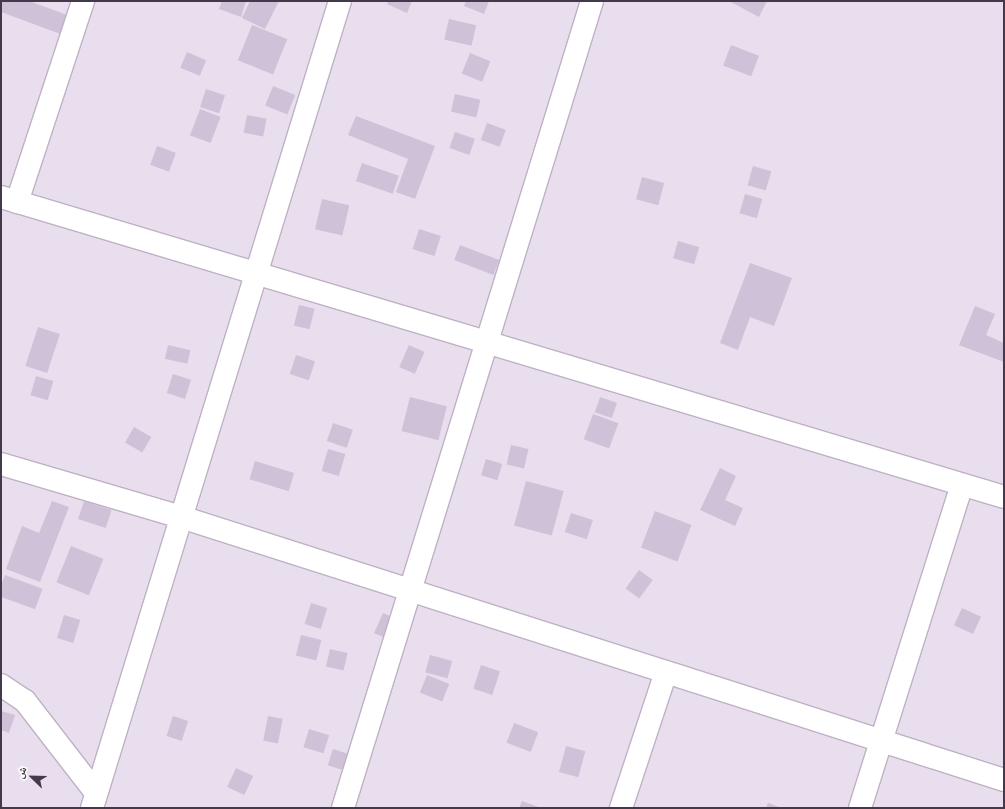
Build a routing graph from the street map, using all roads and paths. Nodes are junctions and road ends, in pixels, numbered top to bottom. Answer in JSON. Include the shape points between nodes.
{"nodes":[{"id":1,"x":82,"y":1,"type":"edge"},
{"id":2,"x":340,"y":1,"type":"edge"},
{"id":3,"x":592,"y":1,"type":"edge"},
{"id":4,"x":9,"y":199,"type":"edge"},
{"id":5,"x":256,"y":273,"type":"junction"},
{"id":6,"x":486,"y":343,"type":"junction"},
{"id":7,"x":1,"y":464,"type":"edge"},
{"id":8,"x":962,"y":485,"type":"junction"},
{"id":9,"x":1004,"y":497,"type":"edge"},
{"id":10,"x":181,"y":517,"type":"junction"},
{"id":11,"x":410,"y":590,"type":"junction"},
{"id":12,"x":666,"y":672,"type":"junction"},
{"id":13,"x":1,"y":685,"type":"edge"},
{"id":14,"x":881,"y":741,"type":"junction"},
{"id":15,"x":1004,"y":780,"type":"edge"},
{"id":16,"x":94,"y":801,"type":"edge"},
{"id":17,"x":343,"y":808,"type":"edge"},
{"id":18,"x":621,"y":808,"type":"edge"},
{"id":19,"x":860,"y":808,"type":"edge"}],
"edges":[{"from":1,"to":4,"type":"street"},
{"from":2,"to":5,"type":"street"},
{"from":3,"to":6,"type":"street"},
{"from":4,"to":5,"type":"street"},
{"from":5,"to":6,"type":"street"},
{"from":5,"to":10,"type":"street"},
{"from":6,"to":8,"type":"street"},
{"from":6,"to":11,"type":"street"},
{"from":7,"to":10,"type":"street"},
{"from":8,"to":9,"type":"street"},
{"from":8,"to":14,"type":"street"},
{"from":10,"to":11,"type":"street"},
{"from":10,"to":16,"type":"street"},
{"from":11,"to":12,"type":"street"},
{"from":11,"to":17,"type":"street"},
{"from":12,"to":14,"type":"street"},
{"from":12,"to":18,"type":"street"},
{"from":13,"to":16,"type":"street","via":[[25,700]]},
{"from":14,"to":15,"type":"street"},
{"from":14,"to":19,"type":"street"}]}
